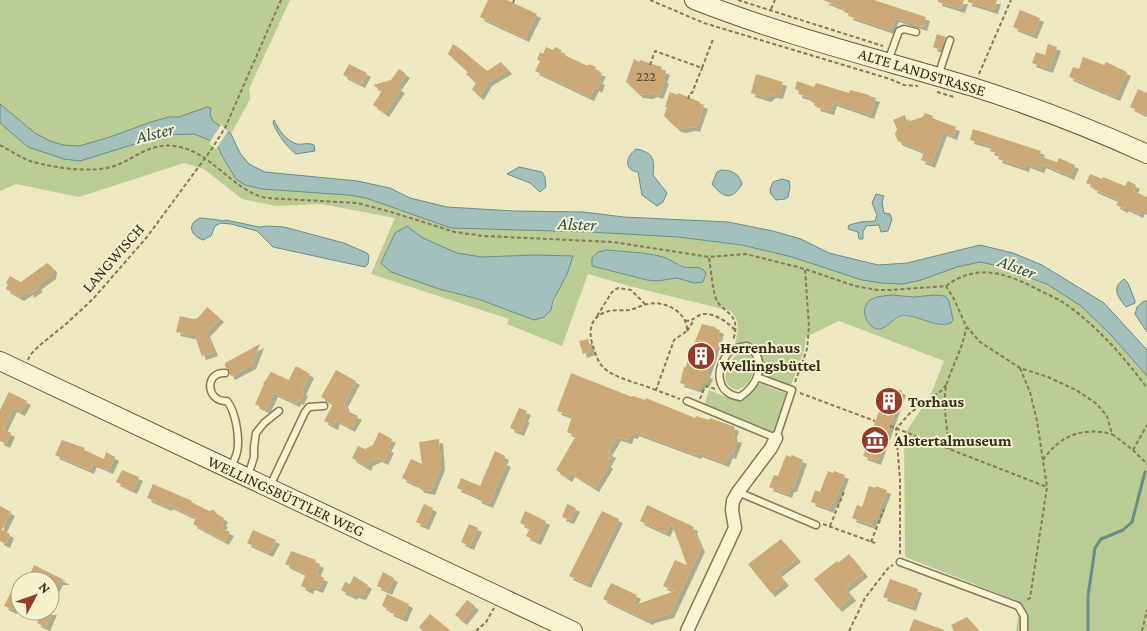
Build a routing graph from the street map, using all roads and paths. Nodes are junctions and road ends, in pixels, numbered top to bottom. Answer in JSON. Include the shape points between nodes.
{"nodes":[{"id":1,"x":282,"y":0,"type":"edge"},
{"id":2,"x":694,"y":0,"type":"edge"},
{"id":3,"x":775,"y":0,"type":"edge"},
{"id":4,"x":1011,"y":0,"type":"edge"},
{"id":5,"x":771,"y":10,"type":"dead end"},
{"id":6,"x":916,"y":32,"type":"dead end"},
{"id":7,"x":713,"y":40,"type":"dead end"},
{"id":8,"x":950,"y":40,"type":"dead end"},
{"id":9,"x":888,"y":62,"type":"junction"},
{"id":10,"x":650,"y":65,"type":"dead end"},
{"id":11,"x":702,"y":68,"type":"junction"},
{"id":12,"x":979,"y":74,"type":"dead end"},
{"id":13,"x":936,"y":84,"type":"junction"},
{"id":14,"x":904,"y":86,"type":"dead end"},
{"id":15,"x":921,"y":87,"type":"dead end"},
{"id":16,"x":948,"y":96,"type":"dead end"},
{"id":17,"x":688,"y":99,"type":"dead end"},
{"id":18,"x":0,"y":145,"type":"edge"},
{"id":19,"x":1147,"y":154,"type":"edge"},
{"id":20,"x":204,"y":158,"type":"junction"},
{"id":21,"x":709,"y":257,"type":"junction"},
{"id":22,"x":805,"y":269,"type":"junction"},
{"id":23,"x":946,"y":286,"type":"junction"},
{"id":24,"x":646,"y":304,"type":"junction"},
{"id":25,"x":596,"y":318,"type":"junction"},
{"id":26,"x":694,"y":320,"type":"junction"},
{"id":27,"x":685,"y":321,"type":"junction"},
{"id":28,"x":966,"y":326,"type":"junction"},
{"id":29,"x":687,"y":331,"type":"junction"},
{"id":30,"x":736,"y":332,"type":"junction"},
{"id":31,"x":730,"y":352,"type":"junction"},
{"id":32,"x":0,"y":361,"type":"edge"},
{"id":33,"x":1020,"y":368,"type":"junction"},
{"id":34,"x":24,"y":372,"type":"junction"},
{"id":35,"x":224,"y":373,"type":"dead end"},
{"id":36,"x":757,"y":377,"type":"junction"},
{"id":37,"x":946,"y":385,"type":"junction"},
{"id":38,"x":722,"y":387,"type":"junction"},
{"id":39,"x":1147,"y":388,"type":"edge"},
{"id":40,"x":656,"y":390,"type":"junction"},
{"id":41,"x":792,"y":390,"type":"junction"},
{"id":42,"x":675,"y":397,"type":"dead end"},
{"id":43,"x":687,"y":402,"type":"dead end"},
{"id":44,"x":324,"y":406,"type":"dead end"},
{"id":45,"x":698,"y":406,"type":"junction"},
{"id":46,"x":279,"y":411,"type":"dead end"},
{"id":47,"x":875,"y":421,"type":"dead end"},
{"id":48,"x":1147,"y":425,"type":"edge"},
{"id":49,"x":890,"y":426,"type":"dead end"},
{"id":50,"x":896,"y":428,"type":"junction"},
{"id":51,"x":1112,"y":434,"type":"junction"},
{"id":52,"x":776,"y":438,"type":"junction"},
{"id":53,"x":950,"y":449,"type":"junction"},
{"id":54,"x":1133,"y":450,"type":"junction"},
{"id":55,"x":1043,"y":460,"type":"junction"},
{"id":56,"x":1147,"y":464,"type":"edge"},
{"id":57,"x":231,"y":469,"type":"junction"},
{"id":58,"x":248,"y":477,"type":"junction"},
{"id":59,"x":1047,"y":487,"type":"junction"},
{"id":60,"x":269,"y":488,"type":"junction"},
{"id":61,"x":738,"y":492,"type":"junction"},
{"id":62,"x":844,"y":492,"type":"dead end"},
{"id":63,"x":884,"y":509,"type":"dead end"},
{"id":64,"x":816,"y":524,"type":"joint"},
{"id":65,"x":830,"y":526,"type":"junction"},
{"id":66,"x":871,"y":542,"type":"junction"},
{"id":67,"x":875,"y":543,"type":"dead end"},
{"id":68,"x":900,"y":562,"type":"junction"},
{"id":69,"x":500,"y":596,"type":"junction"},
{"id":70,"x":1018,"y":606,"type":"junction"},
{"id":71,"x":1147,"y":610,"type":"edge"},
{"id":72,"x":476,"y":631,"type":"edge"},
{"id":73,"x":572,"y":631,"type":"edge"},
{"id":74,"x":687,"y":631,"type":"edge"},
{"id":75,"x":849,"y":631,"type":"edge"},
{"id":76,"x":1024,"y":631,"type":"edge"},
{"id":77,"x":1142,"y":631,"type":"edge"}],
"edges":[{"from":1,"to":20,"type":"path","name":"LANGWISCH","via":[[224,128]]},
{"from":2,"to":9,"type":"main road","name":"ALTE LANDSTRASSE"},
{"from":3,"to":5,"type":"path"},
{"from":4,"to":12,"type":"path"},
{"from":6,"to":9,"type":"lane","via":[[899,31]]},
{"from":7,"to":11,"type":"path"},
{"from":8,"to":13,"type":"lane"},
{"from":9,"to":13,"type":"main road","name":"ALTE LANDSTRASSE"},
{"from":10,"to":11,"type":"path","via":[[655,51]]},
{"from":11,"to":17,"type":"path"},
{"from":13,"to":16,"type":"path"},
{"from":13,"to":19,"type":"main road","name":"ALTE LANDSTRASSE","via":[[1006,98],[1082,125]]},
{"from":14,"to":15,"type":"path"},
{"from":18,"to":20,"type":"path","via":[[49,166],[90,170],[118,165],[145,150],[160,146],[175,146]]},
{"from":20,"to":21,"type":"path","via":[[232,182],[266,198],[357,203],[456,232],[613,242]]},
{"from":20,"to":34,"type":"path","name":"LANGWISCH","via":[[147,237],[93,299],[30,355]]},
{"from":21,"to":22,"type":"path","via":[[746,254]]},
{"from":21,"to":30,"type":"path","via":[[716,298],[732,317]]},
{"from":22,"to":23,"type":"path","via":[[877,290]]},
{"from":22,"to":41,"type":"path","via":[[807,349]]},
{"from":23,"to":28,"type":"path"},
{"from":23,"to":39,"type":"path","via":[[972,272],[992,272],[1018,279],[1066,304],[1115,349]]},
{"from":24,"to":25,"type":"path","via":[[631,310],[606,312]]},
{"from":24,"to":25,"type":"path","via":[[630,290],[618,288]]},
{"from":24,"to":27,"type":"path","via":[[674,309]]},
{"from":25,"to":40,"type":"path","via":[[590,336],[602,366]]},
{"from":26,"to":27,"type":"path"},
{"from":26,"to":29,"type":"path"},
{"from":26,"to":30,"type":"path","via":[[700,315],[709,315],[725,322]]},
{"from":27,"to":29,"type":"path"},
{"from":28,"to":33,"type":"path","via":[[980,342]]},
{"from":28,"to":37,"type":"path","via":[[961,349]]},
{"from":29,"to":40,"type":"path","via":[[674,340]]},
{"from":30,"to":31,"type":"path"},
{"from":31,"to":36,"type":"lane","via":[[748,346],[756,351],[760,367]]},
{"from":31,"to":38,"type":"lane","via":[[722,366]]},
{"from":32,"to":34,"type":"main road","name":"WELLINGSBÜTTLER WEG"},
{"from":33,"to":51,"type":"path","via":[[1069,387],[1097,404],[1107,416]]},
{"from":33,"to":55,"type":"path","via":[[1030,392]]},
{"from":34,"to":57,"type":"main road","name":"WELLINGSBÜTTLER WEG"},
{"from":35,"to":57,"type":"lane","via":[[211,379],[211,389],[215,398],[231,405],[236,420],[238,450]]},
{"from":36,"to":38,"type":"lane","via":[[752,387],[740,397],[732,396]]},
{"from":36,"to":41,"type":"lane"},
{"from":37,"to":50,"type":"path"},
{"from":37,"to":53,"type":"path","via":[[946,426]]},
{"from":38,"to":45,"type":"path","via":[[707,386]]},
{"from":40,"to":42,"type":"path"},
{"from":41,"to":47,"type":"path"},
{"from":41,"to":52,"type":"lane"},
{"from":43,"to":45,"type":"lane"},
{"from":44,"to":60,"type":"lane","via":[[309,407],[305,412]]},
{"from":45,"to":52,"type":"lane"},
{"from":46,"to":58,"type":"lane","via":[[256,433]]},
{"from":48,"to":54,"type":"path"},
{"from":49,"to":50,"type":"path"},
{"from":50,"to":53,"type":"path"},
{"from":50,"to":68,"type":"path"},
{"from":51,"to":54,"type":"path"},
{"from":51,"to":55,"type":"path","via":[[1082,432],[1066,438],[1051,448]]},
{"from":52,"to":61,"type":"street"},
{"from":53,"to":59,"type":"path"},
{"from":54,"to":56,"type":"path"},
{"from":55,"to":59,"type":"path"},
{"from":57,"to":58,"type":"main road","name":"WELLINGSBÜTTLER WEG"},
{"from":58,"to":60,"type":"main road","name":"WELLINGSBÜTTLER WEG"},
{"from":59,"to":70,"type":"path","via":[[1030,598]]},
{"from":60,"to":69,"type":"main road","name":"WELLINGSBÜTTLER WEG"},
{"from":61,"to":64,"type":"lane"},
{"from":61,"to":74,"type":"street","via":[[732,510],[736,528]]},
{"from":62,"to":65,"type":"path"},
{"from":63,"to":66,"type":"path"},
{"from":64,"to":65,"type":"path","via":[[820,522]]},
{"from":65,"to":66,"type":"path"},
{"from":66,"to":67,"type":"path"},
{"from":68,"to":70,"type":"lane"},
{"from":68,"to":75,"type":"path","via":[[889,567],[866,598]]},
{"from":69,"to":72,"type":"path","via":[[486,622]]},
{"from":69,"to":73,"type":"main road","name":"WELLINGSBÜTTLER WEG"},
{"from":70,"to":76,"type":"lane","via":[[1024,616]]},
{"from":71,"to":77,"type":"path"}]}
